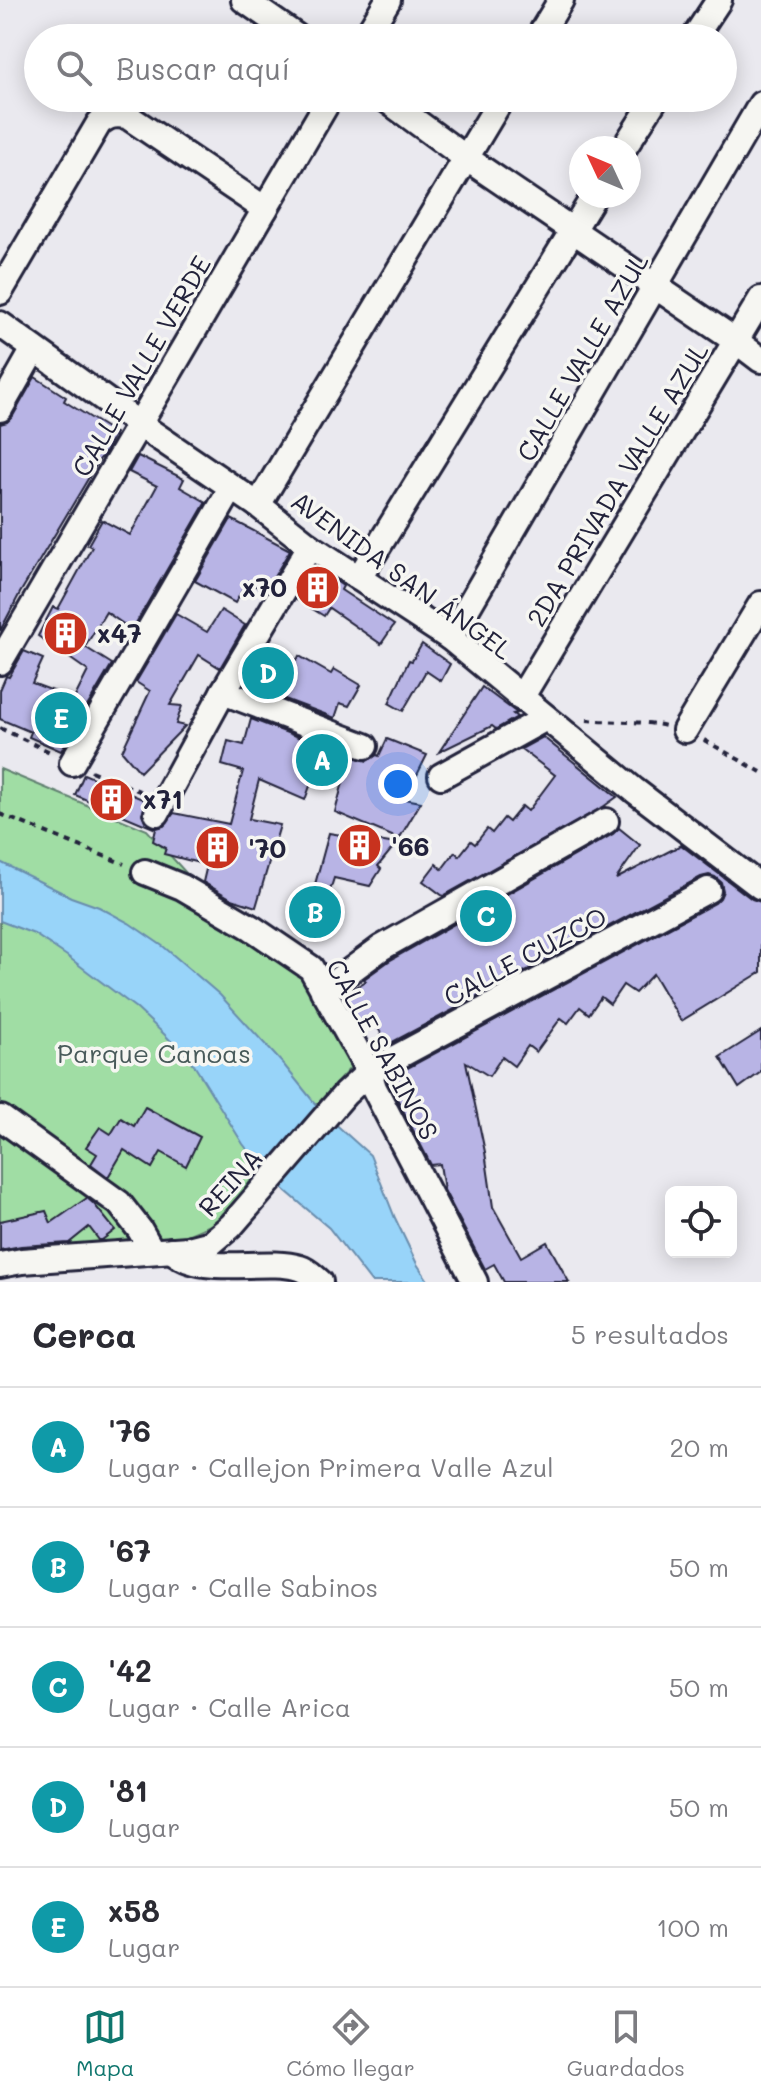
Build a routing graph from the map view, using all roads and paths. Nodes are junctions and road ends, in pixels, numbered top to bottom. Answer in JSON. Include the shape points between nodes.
{"nodes":[{"id":1,"x":244,"y":0,"type":"edge"},
{"id":2,"x":388,"y":0,"type":"edge"},
{"id":3,"x":561,"y":0,"type":"edge"},
{"id":4,"x":719,"y":0,"type":"edge"},
{"id":5,"x":279,"y":24,"type":"edge"},
{"id":6,"x":373,"y":24,"type":"edge"},
{"id":7,"x":546,"y":24,"type":"edge"},
{"id":8,"x":703,"y":24,"type":"edge"},
{"id":9,"x":761,"y":104,"type":"edge"},
{"id":10,"x":322,"y":112,"type":"edge"},
{"id":11,"x":403,"y":112,"type":"edge"},
{"id":12,"x":494,"y":112,"type":"edge"},
{"id":13,"x":647,"y":112,"type":"edge"},
{"id":14,"x":632,"y":136,"type":"edge"},
{"id":15,"x":466,"y":158,"type":"junction"},
{"id":16,"x":586,"y":208,"type":"edge"},
{"id":17,"x":265,"y":209,"type":"junction"},
{"id":18,"x":571,"y":231,"type":"junction"},
{"id":19,"x":656,"y":287,"type":"junction"},
{"id":20,"x":0,"y":292,"type":"edge"},
{"id":21,"x":761,"y":299,"type":"edge"},
{"id":22,"x":0,"y":324,"type":"edge"},
{"id":23,"x":736,"y":341,"type":"junction"},
{"id":24,"x":34,"y":349,"type":"junction"},
{"id":25,"x":761,"y":360,"type":"edge"},
{"id":26,"x":0,"y":409,"type":"edge"},
{"id":27,"x":139,"y":424,"type":"junction"},
{"id":28,"x":231,"y":489,"type":"junction"},
{"id":29,"x":258,"y":505,"type":"junction"},
{"id":30,"x":310,"y":546,"type":"junction"},
{"id":31,"x":359,"y":578,"type":"junction"},
{"id":32,"x":761,"y":604,"type":"edge"},
{"id":33,"x":450,"y":638,"type":"junction"},
{"id":34,"x":0,"y":662,"type":"edge"},
{"id":35,"x":223,"y":692,"type":"junction"},
{"id":36,"x":521,"y":698,"type":"junction"},
{"id":37,"x":546,"y":718,"type":"junction"},
{"id":38,"x":581,"y":720,"type":"dead end"},
{"id":39,"x":685,"y":730,"type":"junction"},
{"id":40,"x":365,"y":746,"type":"dead end"},
{"id":41,"x":72,"y":763,"type":"dead end"},
{"id":42,"x":761,"y":772,"type":"edge"},
{"id":43,"x":441,"y":776,"type":"dead end"},
{"id":44,"x":157,"y":813,"type":"dead end"},
{"id":45,"x":0,"y":814,"type":"edge"},
{"id":46,"x":606,"y":821,"type":"dead end"},
{"id":47,"x":145,"y":872,"type":"joint"},
{"id":48,"x":761,"y":887,"type":"edge"},
{"id":49,"x":708,"y":890,"type":"dead end"},
{"id":50,"x":323,"y":991,"type":"junction"},
{"id":51,"x":369,"y":1072,"type":"junction"},
{"id":52,"x":1,"y":1118,"type":"edge"},
{"id":53,"x":162,"y":1251,"type":"junction"},
{"id":54,"x":0,"y":1265,"type":"edge"},
{"id":55,"x":320,"y":1282,"type":"edge"},
{"id":56,"x":475,"y":1282,"type":"edge"}],
"edges":[{"from":1,"to":5,"type":"street"},
{"from":2,"to":6,"type":"street"},
{"from":3,"to":7,"type":"street"},
{"from":4,"to":8,"type":"street"},
{"from":9,"to":19,"type":"street","name":"CALLE VALLE AZUL"},
{"from":10,"to":17,"type":"street","name":"CALLE VALLE VERDE"},
{"from":11,"to":15,"type":"street"},
{"from":12,"to":15,"type":"street"},
{"from":13,"to":14,"type":"street"},
{"from":15,"to":18,"type":"street"},
{"from":15,"to":29,"type":"street"},
{"from":16,"to":18,"type":"street"},
{"from":17,"to":20,"type":"street","via":[[127,116],[106,117]]},
{"from":17,"to":27,"type":"street","name":"CALLE VALLE VERDE"},
{"from":18,"to":19,"type":"street"},
{"from":18,"to":31,"type":"street"},
{"from":19,"to":23,"type":"street"},
{"from":19,"to":33,"type":"street","name":"CALLE VALLE AZUL"},
{"from":21,"to":23,"type":"street","name":"2DA PRIVADA VALLE AZUL"},
{"from":22,"to":24,"type":"street","name":"AVENIDA SAN ÁNGEL"},
{"from":23,"to":25,"type":"street"},
{"from":23,"to":36,"type":"street","name":"2DA PRIVADA VALLE AZUL"},
{"from":24,"to":26,"type":"street"},
{"from":24,"to":27,"type":"street","name":"AVENIDA SAN ÁNGEL"},
{"from":27,"to":28,"type":"street","name":"AVENIDA SAN ÁNGEL"},
{"from":27,"to":34,"type":"street","name":"CALLE VALLE VERDE"},
{"from":28,"to":29,"type":"street","name":"AVENIDA SAN ÁNGEL"},
{"from":28,"to":41,"type":"street"},
{"from":29,"to":30,"type":"street","name":"AVENIDA SAN ÁNGEL"},
{"from":30,"to":31,"type":"street","name":"AVENIDA SAN ÁNGEL"},
{"from":30,"to":35,"type":"street"},
{"from":31,"to":33,"type":"street","name":"AVENIDA SAN ÁNGEL"},
{"from":32,"to":39,"type":"street"},
{"from":33,"to":36,"type":"street","name":"AVENIDA SAN ÁNGEL"},
{"from":35,"to":40,"type":"street"},
{"from":35,"to":44,"type":"street"},
{"from":36,"to":37,"type":"street","name":"AVENIDA SAN ÁNGEL"},
{"from":37,"to":43,"type":"street"},
{"from":37,"to":48,"type":"street","name":"AVENIDA SAN ÁNGEL"},
{"from":38,"to":39,"type":"path","via":[[651,722]]},
{"from":39,"to":42,"type":"path"},
{"from":45,"to":47,"type":"path"},
{"from":46,"to":50,"type":"street","via":[[381,948]]},
{"from":47,"to":50,"type":"street","name":"CALLE SABINOS","via":[[252,928],[311,968]]},
{"from":49,"to":51,"type":"street","name":"CALLE CUZCO"},
{"from":50,"to":51,"type":"street","name":"CALLE SABINOS"},
{"from":51,"to":53,"type":"street","name":"REINA","via":[[231,1226],[211,1243]]},
{"from":51,"to":56,"type":"street","name":"CALLE SABINOS"},
{"from":52,"to":53,"type":"street","via":[[119,1203]]},
{"from":53,"to":54,"type":"street","name":"REINA"},
{"from":53,"to":55,"type":"street","via":[[203,1264],[303,1268]]}]}
